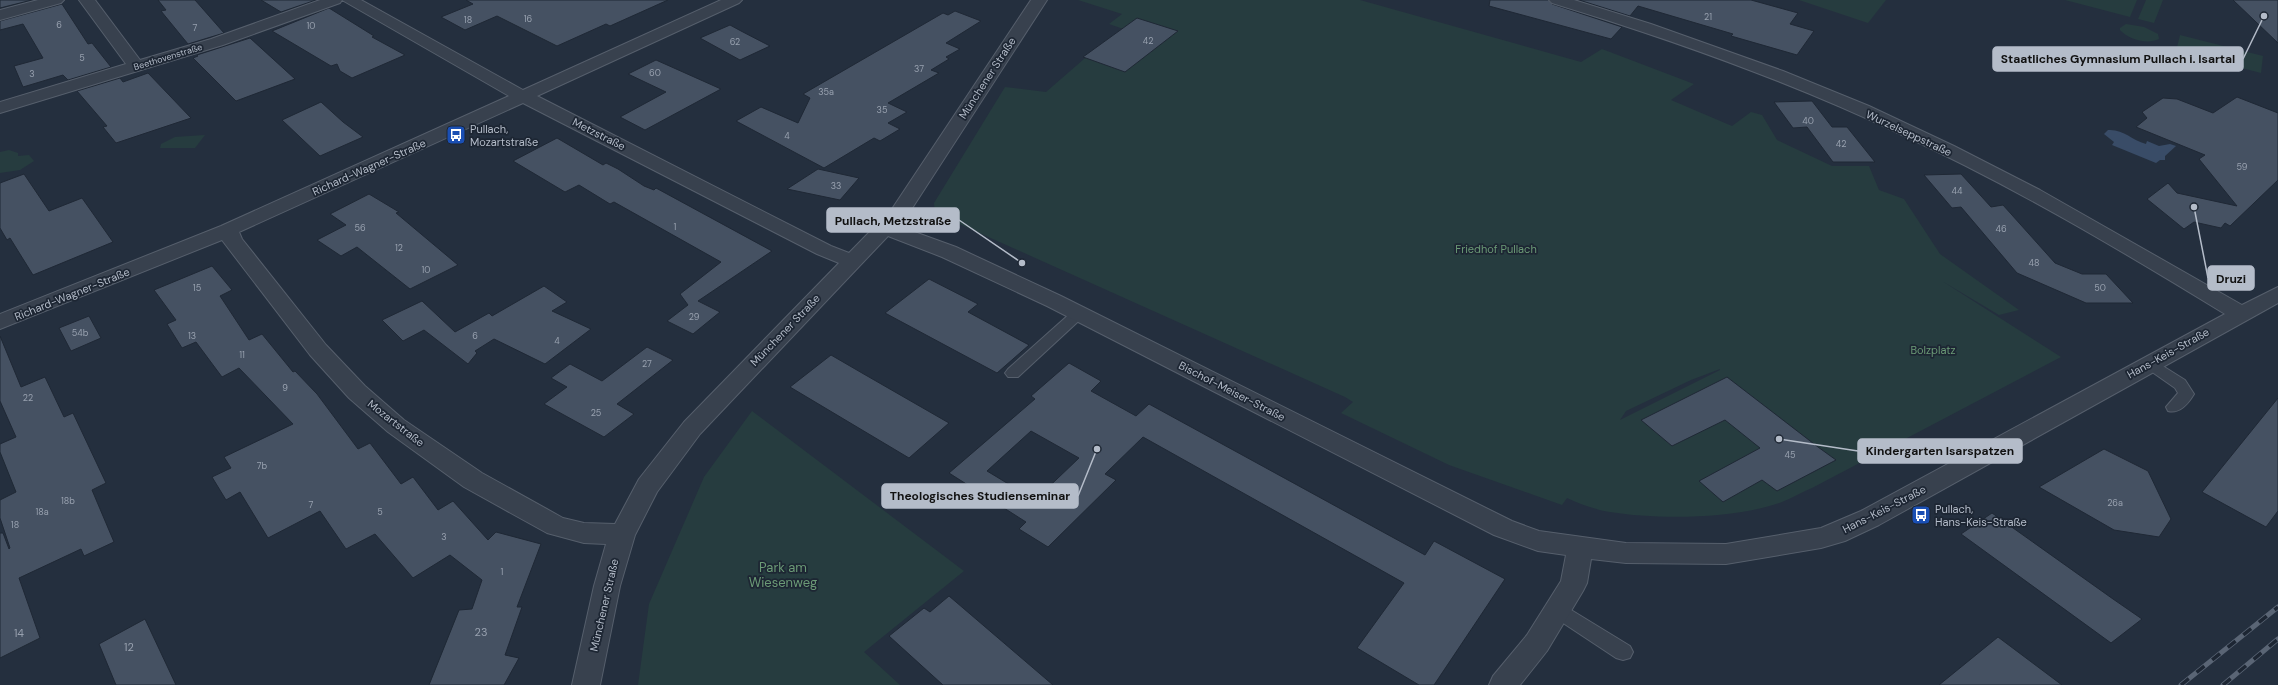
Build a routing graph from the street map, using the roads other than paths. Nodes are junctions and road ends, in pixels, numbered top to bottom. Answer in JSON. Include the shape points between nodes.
{"nodes":[{"id":1,"x":56,"y":0,"type":"edge"},
{"id":2,"x":87,"y":0,"type":"edge"},
{"id":3,"x":335,"y":0,"type":"edge"},
{"id":4,"x":350,"y":0,"type":"edge"},
{"id":5,"x":734,"y":0,"type":"edge"},
{"id":6,"x":1039,"y":0,"type":"edge"},
{"id":7,"x":1557,"y":0,"type":"edge"},
{"id":8,"x":0,"y":15,"type":"edge"},
{"id":9,"x":136,"y":67,"type":"junction"},
{"id":10,"x":523,"y":97,"type":"junction"},
{"id":11,"x":0,"y":108,"type":"edge"},
{"id":12,"x":886,"y":228,"type":"junction"},
{"id":13,"x":228,"y":230,"type":"junction"},
{"id":14,"x":852,"y":261,"type":"junction"},
{"id":15,"x":2278,"y":294,"type":"edge"},
{"id":16,"x":1079,"y":313,"type":"junction"},
{"id":17,"x":2240,"y":313,"type":"junction"},
{"id":18,"x":0,"y":322,"type":"edge"},
{"id":19,"x":2150,"y":363,"type":"junction"},
{"id":20,"x":1012,"y":373,"type":"dead end"},
{"id":21,"x":2174,"y":407,"type":"dead end"},
{"id":22,"x":622,"y":535,"type":"junction"},
{"id":23,"x":1580,"y":548,"type":"junction"},
{"id":24,"x":1558,"y":610,"type":"junction"},
{"id":25,"x":1623,"y":652,"type":"dead end"},
{"id":26,"x":586,"y":685,"type":"edge"},
{"id":27,"x":1503,"y":685,"type":"edge"}],
"edges":[{"from":1,"to":8,"type":"street"},
{"from":2,"to":9,"type":"street"},
{"from":3,"to":9,"type":"street","name":"Beethovenstraße","via":[[217,42]]},
{"from":4,"to":10,"type":"street","name":"Metzstraße"},
{"from":5,"to":10,"type":"street","name":"Richard-Wagner-Straße"},
{"from":6,"to":12,"type":"street","name":"Münchener Straße","via":[[914,191]]},
{"from":7,"to":17,"type":"street","name":"Wurzelseppstraße","via":[[1650,27],[1713,49],[1906,129],[2039,198]]},
{"from":9,"to":11,"type":"street","name":"Beethovenstraße"},
{"from":10,"to":13,"type":"street","name":"Richard-Wagner-Straße"},
{"from":10,"to":14,"type":"street","name":"Metzstraße","via":[[538,102],[824,250]]},
{"from":12,"to":14,"type":"street","name":"Münchener Straße"},
{"from":12,"to":16,"type":"street","name":"Bischof-Meiser-Straße","via":[[949,252]]},
{"from":13,"to":18,"type":"street","name":"Richard-Wagner-Straße"},
{"from":13,"to":22,"type":"street","name":"Mozartstraße","via":[[233,241],[318,350],[357,392],[396,426],[473,480],[556,526],[584,534]]},
{"from":14,"to":22,"type":"street","name":"Münchener Straße","via":[[692,428],[648,486]]},
{"from":15,"to":17,"type":"street","name":"Hans-Keis-Straße"},
{"from":16,"to":20,"type":"lane"},
{"from":16,"to":23,"type":"street","name":"Bischof-Meiser-Straße","via":[[1503,528],[1538,541]]},
{"from":17,"to":19,"type":"street","name":"Hans-Keis-Straße"},
{"from":19,"to":21,"type":"lane","via":[[2180,384],[2186,394]]},
{"from":19,"to":23,"type":"street","name":"Hans-Keis-Straße","via":[[1968,465],[1836,534],[1726,554],[1626,553]]},
{"from":22,"to":26,"type":"street","name":"Münchener Straße","via":[[607,586]]},
{"from":23,"to":24,"type":"street","via":[[1574,583]]},
{"from":24,"to":25,"type":"lane"},
{"from":24,"to":27,"type":"street","via":[[1537,643]]}]}
